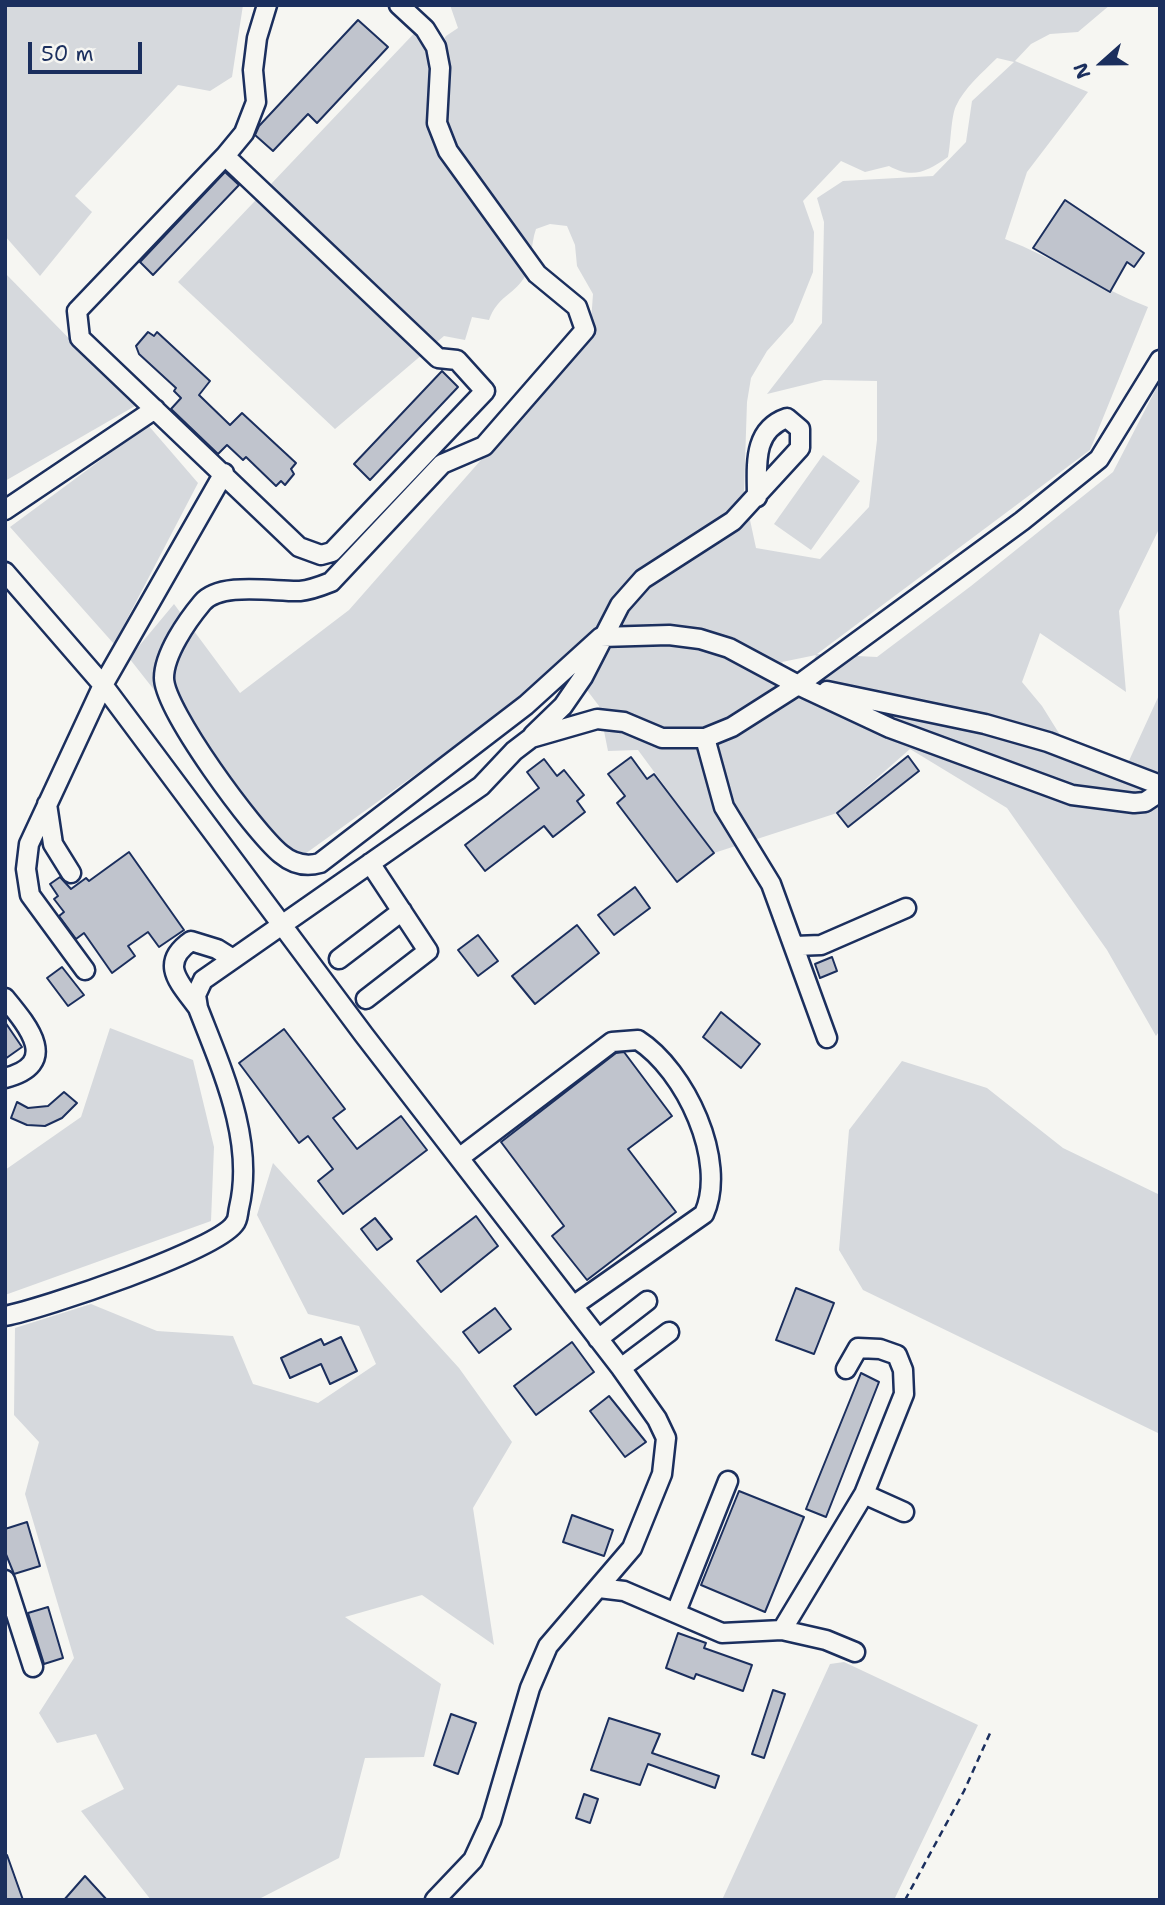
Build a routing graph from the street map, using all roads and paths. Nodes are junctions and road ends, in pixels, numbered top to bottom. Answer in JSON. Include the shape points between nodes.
{"nodes":[{"id":1,"x":267,"y":5,"type":"edge"},
{"id":2,"x":399,"y":5,"type":"edge"},
{"id":3,"x":225,"y":156,"type":"junction"},
{"id":4,"x":1160,"y":360,"type":"edge"},
{"id":5,"x":155,"y":409,"type":"junction"},
{"id":6,"x":224,"y":473,"type":"junction"},
{"id":7,"x":757,"y":497,"type":"dead end"},
{"id":8,"x":5,"y":510,"type":"edge"},
{"id":9,"x":5,"y":572,"type":"edge"},
{"id":10,"x":601,"y":637,"type":"junction"},
{"id":11,"x":103,"y":685,"type":"junction"},
{"id":12,"x":798,"y":685,"type":"junction"},
{"id":13,"x":531,"y":738,"type":"junction"},
{"id":14,"x":705,"y":738,"type":"junction"},
{"id":15,"x":1160,"y":785,"type":"edge"},
{"id":16,"x":1160,"y":792,"type":"edge"},
{"id":17,"x":47,"y":804,"type":"junction"},
{"id":18,"x":370,"y":863,"type":"junction"},
{"id":19,"x":71,"y":873,"type":"dead end"},
{"id":20,"x":906,"y":908,"type":"dead end"},
{"id":21,"x":402,"y":911,"type":"junction"},
{"id":22,"x":282,"y":924,"type":"junction"},
{"id":23,"x":795,"y":946,"type":"junction"},
{"id":24,"x":217,"y":949,"type":"junction"},
{"id":25,"x":233,"y":959,"type":"junction"},
{"id":26,"x":339,"y":959,"type":"dead end"},
{"id":27,"x":85,"y":970,"type":"dead end"},
{"id":28,"x":217,"y":971,"type":"junction"},
{"id":29,"x":180,"y":983,"type":"junction"},
{"id":30,"x":200,"y":987,"type":"junction"},
{"id":31,"x":5,"y":998,"type":"edge"},
{"id":32,"x":366,"y":999,"type":"dead end"},
{"id":33,"x":198,"y":1008,"type":"junction"},
{"id":34,"x":827,"y":1038,"type":"dead end"},
{"id":35,"x":5,"y":1079,"type":"edge"},
{"id":36,"x":459,"y":1158,"type":"junction"},
{"id":37,"x":647,"y":1301,"type":"dead end"},
{"id":38,"x":573,"y":1306,"type":"junction"},
{"id":39,"x":5,"y":1316,"type":"edge"},
{"id":40,"x":669,"y":1332,"type":"dead end"},
{"id":41,"x":598,"y":1339,"type":"junction"},
{"id":42,"x":621,"y":1368,"type":"junction"},
{"id":43,"x":846,"y":1369,"type":"dead end"},
{"id":44,"x":727,"y":1481,"type":"dead end"},
{"id":45,"x":864,"y":1494,"type":"junction"},
{"id":46,"x":904,"y":1513,"type":"dead end"},
{"id":47,"x":5,"y":1580,"type":"edge"},
{"id":48,"x":599,"y":1588,"type":"junction"},
{"id":49,"x":676,"y":1612,"type":"junction"},
{"id":50,"x":782,"y":1630,"type":"junction"},
{"id":51,"x":855,"y":1652,"type":"dead end"},
{"id":52,"x":33,"y":1667,"type":"dead end"},
{"id":53,"x":991,"y":1731,"type":"dead end"},
{"id":54,"x":435,"y":1900,"type":"edge"},
{"id":55,"x":905,"y":1900,"type":"edge"}],
"edges":[{"from":1,"to":3,"type":"lane","via":[[253,70],[256,102],[244,133]]},
{"from":2,"to":10,"type":"lane","via":[[425,29],[436,47],[440,68],[437,123],[448,152],[537,274],[577,307],[585,330],[484,446],[442,464],[331,582],[298,591],[231,590],[203,602],[167,661],[165,691],[182,725],[245,811],[281,854],[307,866],[320,863],[526,705]]},
{"from":3,"to":5,"type":"lane","via":[[77,311],[80,338]]},
{"from":3,"to":6,"type":"lane","via":[[438,358],[457,360],[485,391],[332,552],[321,555],[299,547]]},
{"from":4,"to":12,"type":"lane","via":[[1100,459]]},
{"from":5,"to":6,"type":"lane"},
{"from":5,"to":8,"type":"lane"},
{"from":6,"to":11,"type":"lane"},
{"from":7,"to":10,"type":"lane","via":[[733,521],[643,579]]},
{"from":9,"to":11,"type":"lane"},
{"from":10,"to":12,"type":"lane","via":[[700,639],[729,648]]},
{"from":10,"to":13,"type":"lane","via":[[564,706]]},
{"from":11,"to":17,"type":"lane"},
{"from":11,"to":22,"type":"lane"},
{"from":12,"to":14,"type":"lane","via":[[732,727]]},
{"from":12,"to":15,"type":"lane","via":[[985,724]]},
{"from":12,"to":16,"type":"lane","via":[[901,733],[1072,795],[1134,803]]},
{"from":13,"to":14,"type":"lane","via":[[597,719],[624,722],[662,737]]},
{"from":13,"to":18,"type":"lane","via":[[481,786]]},
{"from":14,"to":23,"type":"lane","via":[[724,807],[771,884]]},
{"from":17,"to":19,"type":"lane","via":[[53,844]]},
{"from":17,"to":27,"type":"lane","via":[[29,844],[30,894]]},
{"from":18,"to":21,"type":"lane"},
{"from":18,"to":22,"type":"lane"},
{"from":20,"to":23,"type":"lane","via":[[821,945]]},
{"from":21,"to":26,"type":"lane"},
{"from":21,"to":32,"type":"lane","via":[[428,951]]},
{"from":22,"to":25,"type":"lane"},
{"from":22,"to":36,"type":"lane"},
{"from":23,"to":34,"type":"lane"},
{"from":24,"to":25,"type":"lane"},
{"from":24,"to":28,"type":"lane"},
{"from":24,"to":29,"type":"lane","via":[[191,941],[179,949],[172,962]]},
{"from":25,"to":28,"type":"lane"},
{"from":28,"to":30,"type":"lane"},
{"from":29,"to":30,"type":"lane"},
{"from":29,"to":33,"type":"lane"},
{"from":30,"to":33,"type":"lane"},
{"from":31,"to":35,"type":"lane","via":[[27,1024],[36,1051],[26,1072]]},
{"from":33,"to":39,"type":"lane","via":[[230,1091],[243,1163],[235,1224],[216,1240],[133,1274]]},
{"from":36,"to":38,"type":"lane"},
{"from":36,"to":38,"type":"lane","via":[[612,1042],[638,1040],[665,1062],[695,1109],[710,1180],[709,1201],[704,1214]]},
{"from":37,"to":41,"type":"lane"},
{"from":38,"to":41,"type":"lane"},
{"from":40,"to":42,"type":"lane"},
{"from":41,"to":42,"type":"lane"},
{"from":42,"to":48,"type":"lane","via":[[662,1428],[666,1459],[632,1548]]},
{"from":43,"to":45,"type":"lane","via":[[858,1349],[869,1349],[897,1355],[903,1370],[904,1394]]},
{"from":44,"to":49,"type":"lane"},
{"from":45,"to":46,"type":"lane"},
{"from":45,"to":50,"type":"lane"},
{"from":47,"to":52,"type":"lane"},
{"from":48,"to":49,"type":"lane","via":[[624,1591]]},
{"from":48,"to":54,"type":"lane","via":[[548,1646],[530,1688],[482,1840],[473,1860]]},
{"from":49,"to":50,"type":"lane","via":[[722,1633]]},
{"from":50,"to":51,"type":"lane"},
{"from":53,"to":55,"type":"path"}]}
